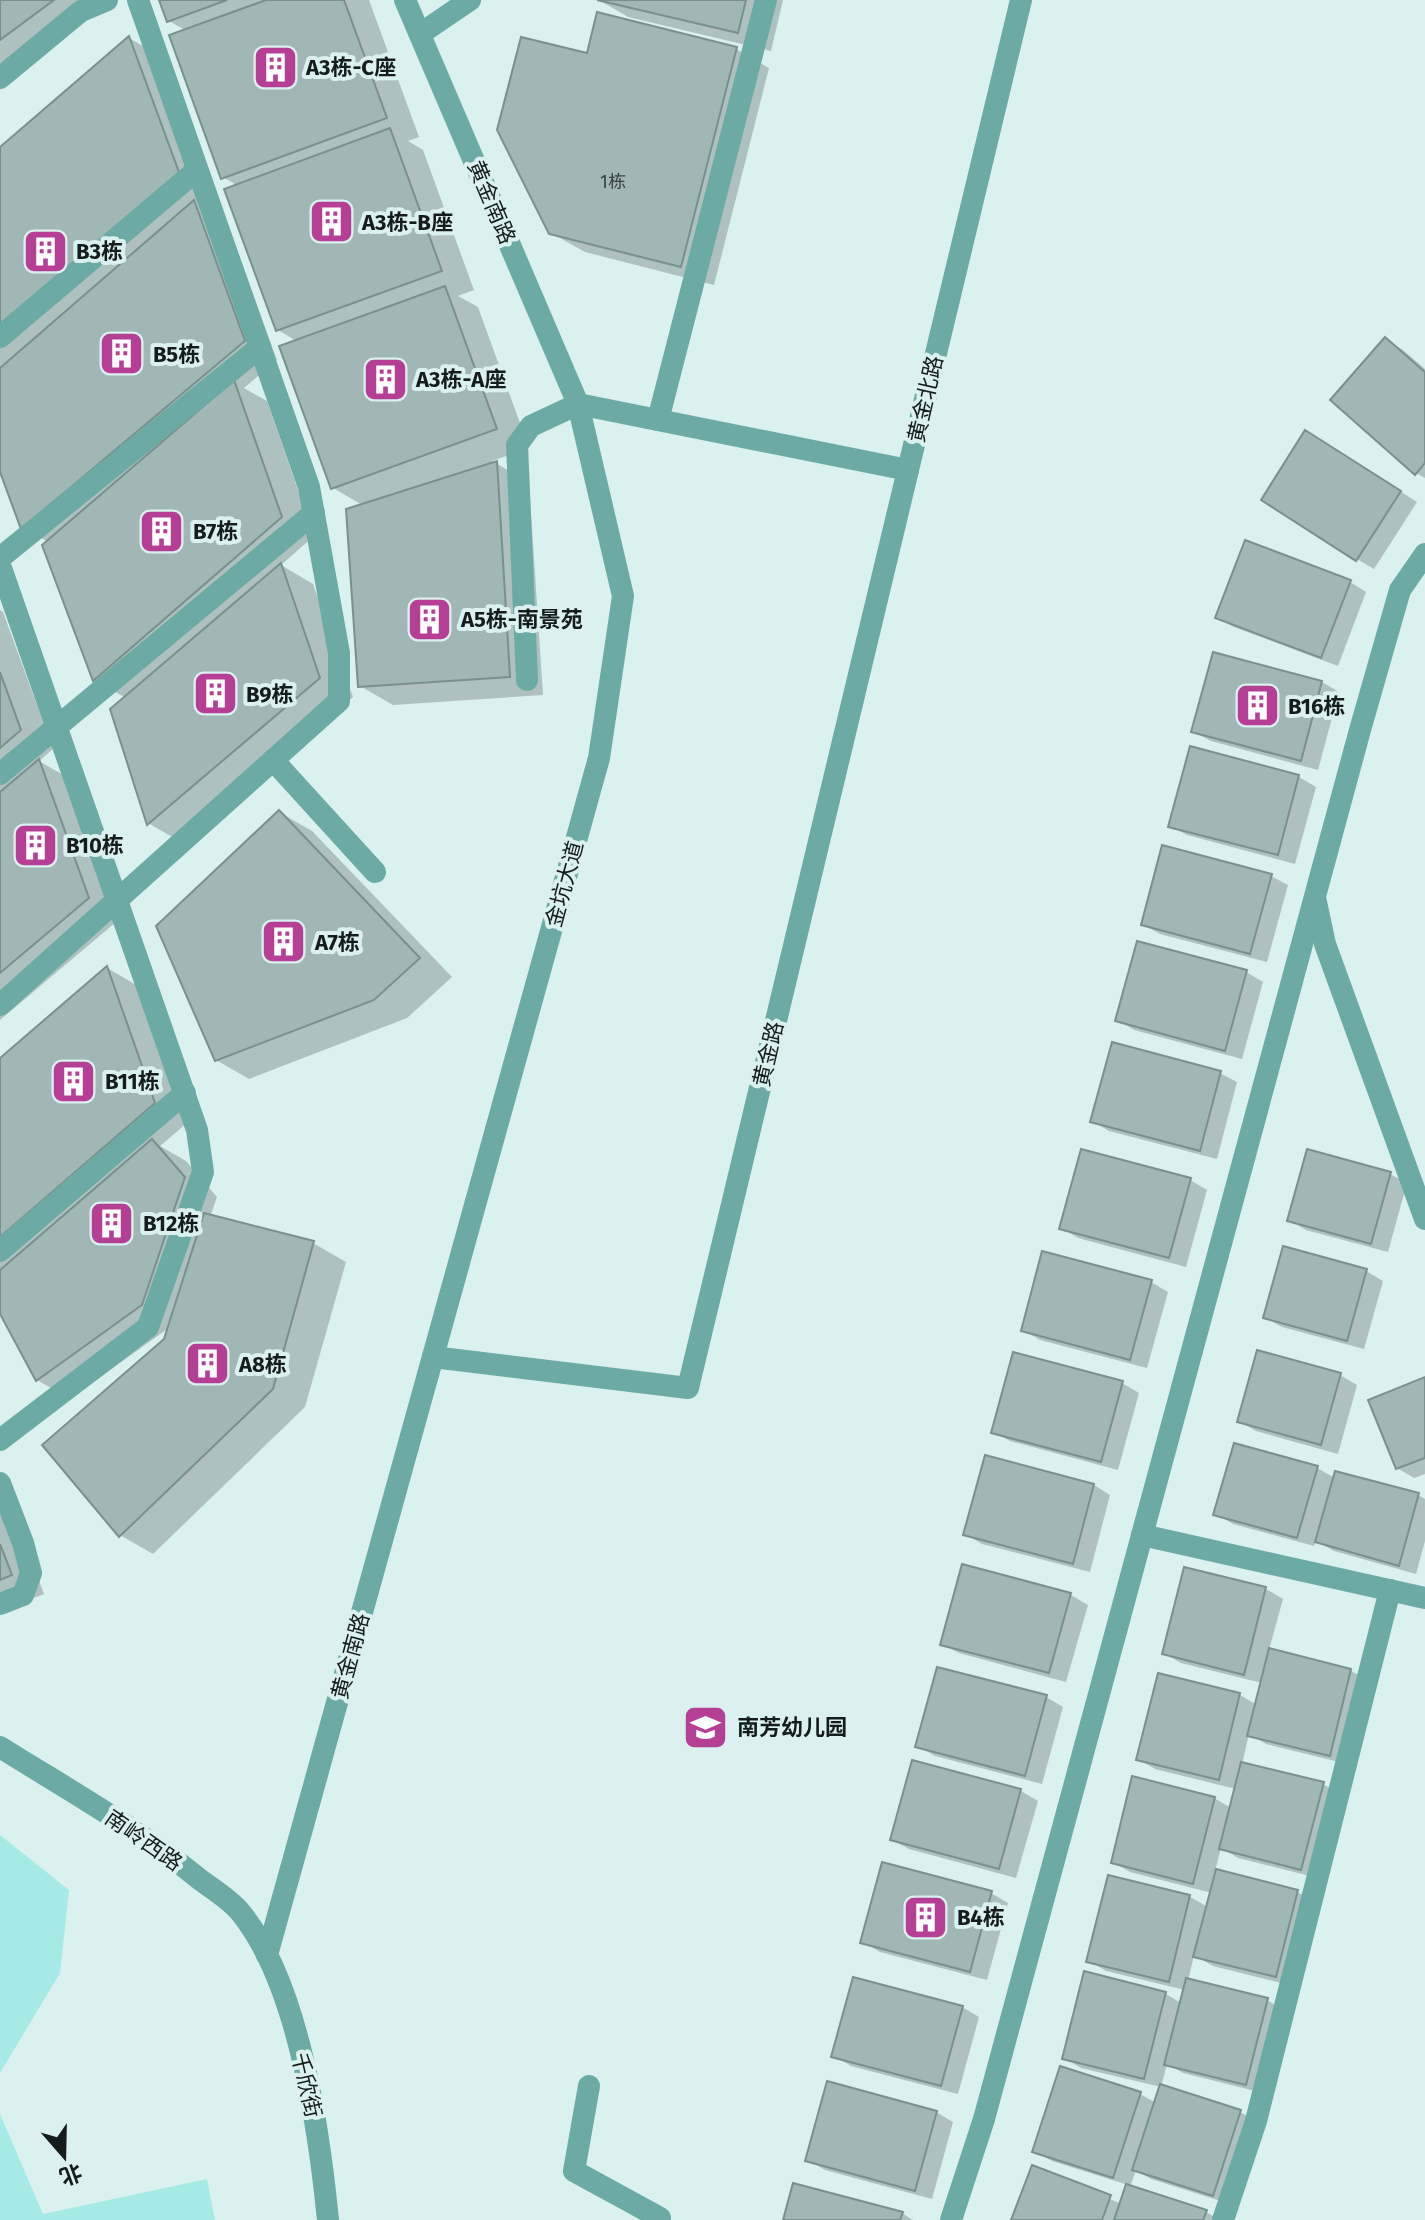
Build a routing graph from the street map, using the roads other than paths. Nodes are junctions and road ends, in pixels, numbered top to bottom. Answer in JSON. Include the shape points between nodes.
{"nodes":[{"id":1,"x":107,"y":0,"type":"edge"},
{"id":2,"x":138,"y":0,"type":"edge"},
{"id":3,"x":405,"y":0,"type":"edge"},
{"id":4,"x":470,"y":0,"type":"edge"},
{"id":5,"x":766,"y":0,"type":"edge"},
{"id":6,"x":1021,"y":0,"type":"edge"},
{"id":7,"x":79,"y":6,"type":"edge"},
{"id":8,"x":420,"y":34,"type":"junction"},
{"id":9,"x":0,"y":78,"type":"edge"},
{"id":10,"x":197,"y":170,"type":"junction"},
{"id":11,"x":0,"y":337,"type":"edge"},
{"id":12,"x":260,"y":347,"type":"junction"},
{"id":13,"x":578,"y":404,"type":"junction"},
{"id":14,"x":658,"y":420,"type":"junction"},
{"id":15,"x":908,"y":470,"type":"junction"},
{"id":16,"x":314,"y":513,"type":"junction"},
{"id":17,"x":1425,"y":554,"type":"edge"},
{"id":18,"x":0,"y":558,"type":"edge"},
{"id":19,"x":0,"y":565,"type":"edge"},
{"id":20,"x":527,"y":680,"type":"dead end"},
{"id":21,"x":56,"y":727,"type":"junction"},
{"id":22,"x":273,"y":760,"type":"junction"},
{"id":23,"x":0,"y":774,"type":"edge"},
{"id":24,"x":375,"y":872,"type":"dead end"},
{"id":25,"x":1315,"y":898,"type":"junction"},
{"id":26,"x":117,"y":900,"type":"junction"},
{"id":27,"x":0,"y":1005,"type":"edge"},
{"id":28,"x":185,"y":1093,"type":"junction"},
{"id":29,"x":1425,"y":1219,"type":"edge"},
{"id":30,"x":0,"y":1251,"type":"edge"},
{"id":31,"x":433,"y":1357,"type":"junction"},
{"id":32,"x":0,"y":1440,"type":"edge"},
{"id":33,"x":0,"y":1483,"type":"edge"},
{"id":34,"x":1142,"y":1535,"type":"junction"},
{"id":35,"x":1390,"y":1590,"type":"junction"},
{"id":36,"x":1425,"y":1598,"type":"edge"},
{"id":37,"x":0,"y":1604,"type":"edge"},
{"id":38,"x":0,"y":1747,"type":"edge"},
{"id":39,"x":267,"y":1955,"type":"junction"},
{"id":40,"x":589,"y":2086,"type":"dead end"},
{"id":41,"x":328,"y":2220,"type":"edge"},
{"id":42,"x":659,"y":2220,"type":"edge"},
{"id":43,"x":951,"y":2220,"type":"edge"},
{"id":44,"x":1223,"y":2220,"type":"edge"}],
"edges":[{"from":1,"to":7,"type":"street"},
{"from":2,"to":10,"type":"street"},
{"from":3,"to":8,"type":"street","name":"黄金南路"},
{"from":4,"to":8,"type":"street"},
{"from":5,"to":14,"type":"street"},
{"from":6,"to":15,"type":"street","name":"黄金北路"},
{"from":7,"to":9,"type":"street"},
{"from":8,"to":13,"type":"street","name":"黄金南路"},
{"from":10,"to":11,"type":"street"},
{"from":10,"to":12,"type":"street"},
{"from":12,"to":16,"type":"street"},
{"from":12,"to":18,"type":"street"},
{"from":13,"to":14,"type":"street","name":"黄金北路"},
{"from":13,"to":20,"type":"street","via":[[531,426],[517,445]]},
{"from":13,"to":31,"type":"street","name":"金坑大道","via":[[623,596],[608,700],[599,758]]},
{"from":14,"to":15,"type":"street","name":"黄金北路"},
{"from":15,"to":31,"type":"street","name":"黄金路","via":[[688,1388]]},
{"from":16,"to":21,"type":"street"},
{"from":16,"to":22,"type":"street","via":[[339,653],[339,701]]},
{"from":17,"to":25,"type":"street","via":[[1400,590]]},
{"from":19,"to":21,"type":"street"},
{"from":21,"to":23,"type":"street"},
{"from":21,"to":26,"type":"street"},
{"from":22,"to":24,"type":"street"},
{"from":22,"to":26,"type":"street"},
{"from":25,"to":29,"type":"street","via":[[1325,944]]},
{"from":25,"to":34,"type":"street"},
{"from":26,"to":27,"type":"street"},
{"from":26,"to":28,"type":"street"},
{"from":28,"to":30,"type":"street"},
{"from":28,"to":32,"type":"street","via":[[203,1172],[148,1327]]},
{"from":31,"to":39,"type":"street","name":"黄金南路"},
{"from":33,"to":37,"type":"street","via":[[31,1573],[23,1595]]},
{"from":34,"to":35,"type":"street"},
{"from":34,"to":43,"type":"street","via":[[984,2119]]},
{"from":35,"to":36,"type":"street"},
{"from":35,"to":44,"type":"street","via":[[1256,2121]]},
{"from":38,"to":39,"type":"street","name":"南岭西路","via":[[156,1844],[240,1911]]},
{"from":39,"to":41,"type":"street","name":"千欣街","via":[[289,2006],[321,2145]]},
{"from":40,"to":42,"type":"street","via":[[574,2171]]}]}
